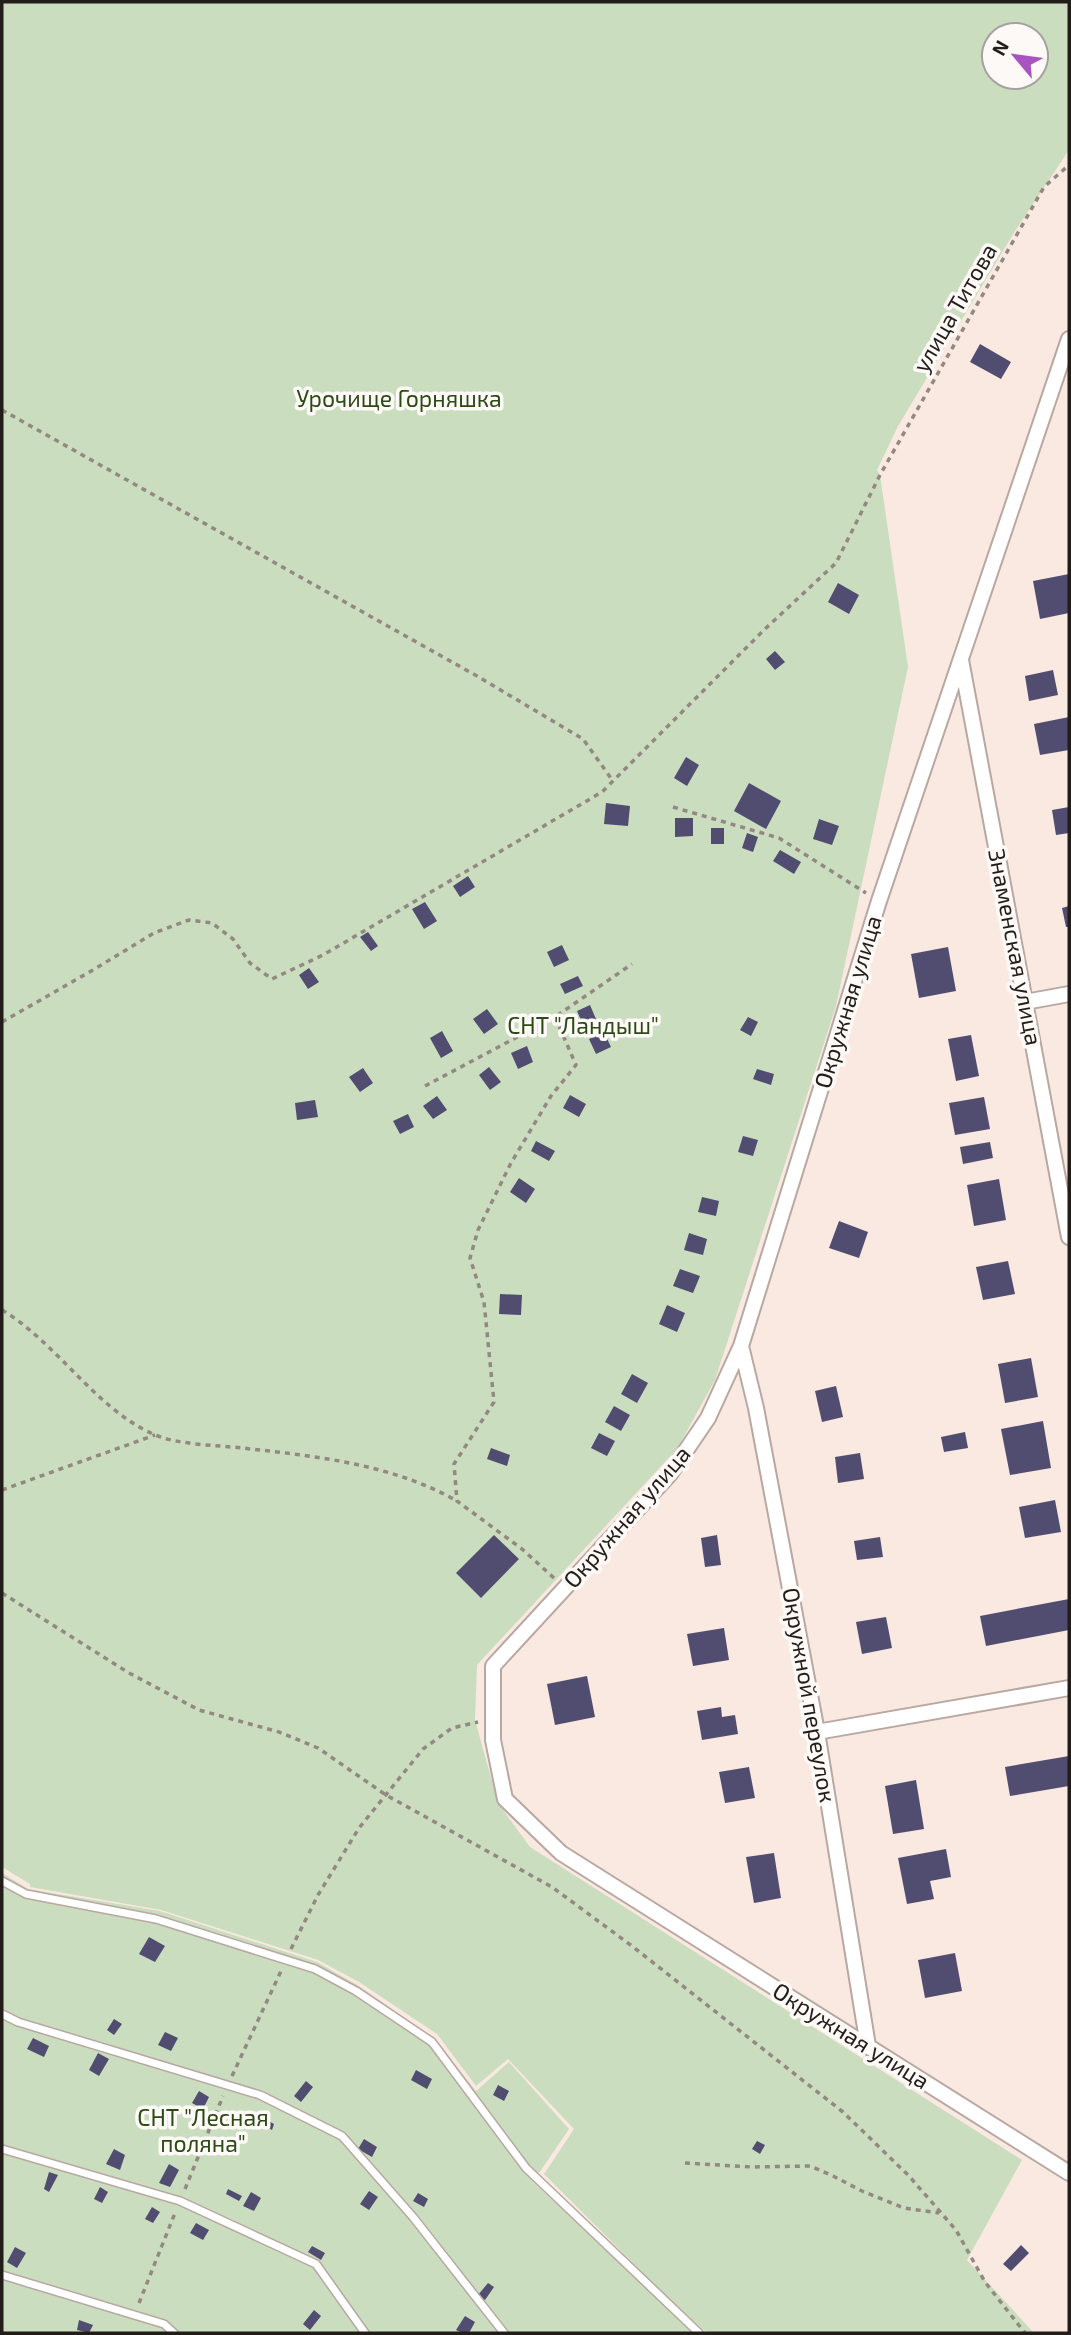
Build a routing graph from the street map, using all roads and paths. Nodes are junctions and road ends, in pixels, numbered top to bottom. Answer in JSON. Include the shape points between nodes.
{"nodes":[{"id":1,"x":1069,"y":165,"type":"edge"},
{"id":2,"x":1069,"y":339,"type":"edge"},
{"id":3,"x":2,"y":410,"type":"edge"},
{"id":4,"x":961,"y":658,"type":"junction"},
{"id":5,"x":613,"y":781,"type":"junction"},
{"id":6,"x":673,"y":807,"type":"dead end"},
{"id":7,"x":879,"y":901,"type":"junction"},
{"id":8,"x":632,"y":964,"type":"dead end"},
{"id":9,"x":1069,"y":994,"type":"edge"},
{"id":10,"x":1025,"y":1002,"type":"junction"},
{"id":11,"x":555,"y":1017,"type":"junction"},
{"id":12,"x":2,"y":1022,"type":"edge"},
{"id":13,"x":425,"y":1086,"type":"dead end"},
{"id":14,"x":1069,"y":1237,"type":"edge"},
{"id":15,"x":2,"y":1310,"type":"edge"},
{"id":16,"x":741,"y":1346,"type":"junction"},
{"id":17,"x":155,"y":1435,"type":"junction"},
{"id":18,"x":2,"y":1490,"type":"edge"},
{"id":19,"x":457,"y":1501,"type":"junction"},
{"id":20,"x":565,"y":1589,"type":"junction"},
{"id":21,"x":2,"y":1593,"type":"edge"},
{"id":22,"x":1069,"y":1688,"type":"edge"},
{"id":23,"x":493,"y":1719,"type":"junction"},
{"id":24,"x":817,"y":1732,"type":"junction"},
{"id":25,"x":386,"y":1796,"type":"junction"},
{"id":26,"x":2,"y":1881,"type":"edge"},
{"id":27,"x":286,"y":1960,"type":"junction"},
{"id":28,"x":2,"y":2014,"type":"edge"},
{"id":29,"x":868,"y":2046,"type":"junction"},
{"id":30,"x":228,"y":2085,"type":"junction"},
{"id":31,"x":2,"y":2148,"type":"edge"},
{"id":32,"x":685,"y":2162,"type":"dead end"},
{"id":33,"x":1069,"y":2173,"type":"edge"},
{"id":34,"x":180,"y":2201,"type":"junction"},
{"id":35,"x":941,"y":2214,"type":"junction"},
{"id":36,"x":2,"y":2275,"type":"edge"},
{"id":37,"x":135,"y":2315,"type":"junction"},
{"id":38,"x":174,"y":2333,"type":"edge"},
{"id":39,"x":365,"y":2333,"type":"edge"},
{"id":40,"x":504,"y":2333,"type":"edge"},
{"id":41,"x":699,"y":2333,"type":"edge"},
{"id":42,"x":1025,"y":2333,"type":"edge"}],
"edges":[{"from":1,"to":5,"type":"path","name":"улица Титова","via":[[1044,187],[880,475],[836,564]]},
{"from":2,"to":4,"type":"street","name":"Окружная улица"},
{"from":3,"to":5,"type":"path","via":[[583,739]]},
{"from":4,"to":7,"type":"street","name":"Окружная улица"},
{"from":4,"to":10,"type":"street","name":"Знаменская улица"},
{"from":5,"to":12,"type":"path","name":"улица Титова","via":[[602,792],[323,956],[272,979],[212,923],[189,920],[154,933]]},
{"from":6,"to":7,"type":"path","via":[[779,838]]},
{"from":7,"to":16,"type":"street","name":"Окружная улица"},
{"from":8,"to":11,"type":"path"},
{"from":9,"to":10,"type":"street"},
{"from":10,"to":14,"type":"street","name":"Знаменская улица"},
{"from":11,"to":13,"type":"path"},
{"from":11,"to":19,"type":"path","via":[[576,1065],[551,1096],[511,1163],[478,1230],[470,1258],[484,1302],[494,1402],[454,1464]]},
{"from":15,"to":17,"type":"path","via":[[21,1321],[106,1402]]},
{"from":16,"to":20,"type":"street","name":"Окружная улица","via":[[709,1418],[670,1474]]},
{"from":16,"to":24,"type":"street","name":"Окружной переулок"},
{"from":17,"to":18,"type":"path"},
{"from":17,"to":19,"type":"path","via":[[344,1461],[434,1488]]},
{"from":19,"to":20,"type":"path","via":[[523,1549]]},
{"from":20,"to":23,"type":"street","name":"Окружная улица","via":[[493,1666]]},
{"from":21,"to":25,"type":"path","via":[[129,1673],[199,1710],[318,1748]]},
{"from":22,"to":24,"type":"street"},
{"from":23,"to":25,"type":"path","via":[[452,1728],[442,1735],[423,1749]]},
{"from":23,"to":29,"type":"street","name":"Окружная улица","via":[[492,1740],[505,1799],[561,1853]]},
{"from":24,"to":29,"type":"street","name":"Окружной переулок"},
{"from":25,"to":27,"type":"path","via":[[352,1839]]},
{"from":25,"to":35,"type":"path","via":[[552,1887],[632,1946],[843,2112]]},
{"from":26,"to":27,"type":"lane","via":[[26,1895],[156,1919]]},
{"from":27,"to":30,"type":"path"},
{"from":27,"to":41,"type":"lane","via":[[316,1969],[356,1991],[432,2042],[526,2168]]},
{"from":28,"to":30,"type":"lane"},
{"from":29,"to":33,"type":"street","name":"Окружная улица"},
{"from":30,"to":34,"type":"path"},
{"from":30,"to":40,"type":"lane","via":[[260,2095],[342,2136]]},
{"from":31,"to":34,"type":"lane"},
{"from":32,"to":35,"type":"path","via":[[810,2166],[904,2208]]},
{"from":34,"to":37,"type":"path"},
{"from":34,"to":39,"type":"lane","via":[[316,2264]]},
{"from":35,"to":42,"type":"path"},
{"from":36,"to":37,"type":"lane"},
{"from":37,"to":38,"type":"lane","via":[[164,2324]]}]}
